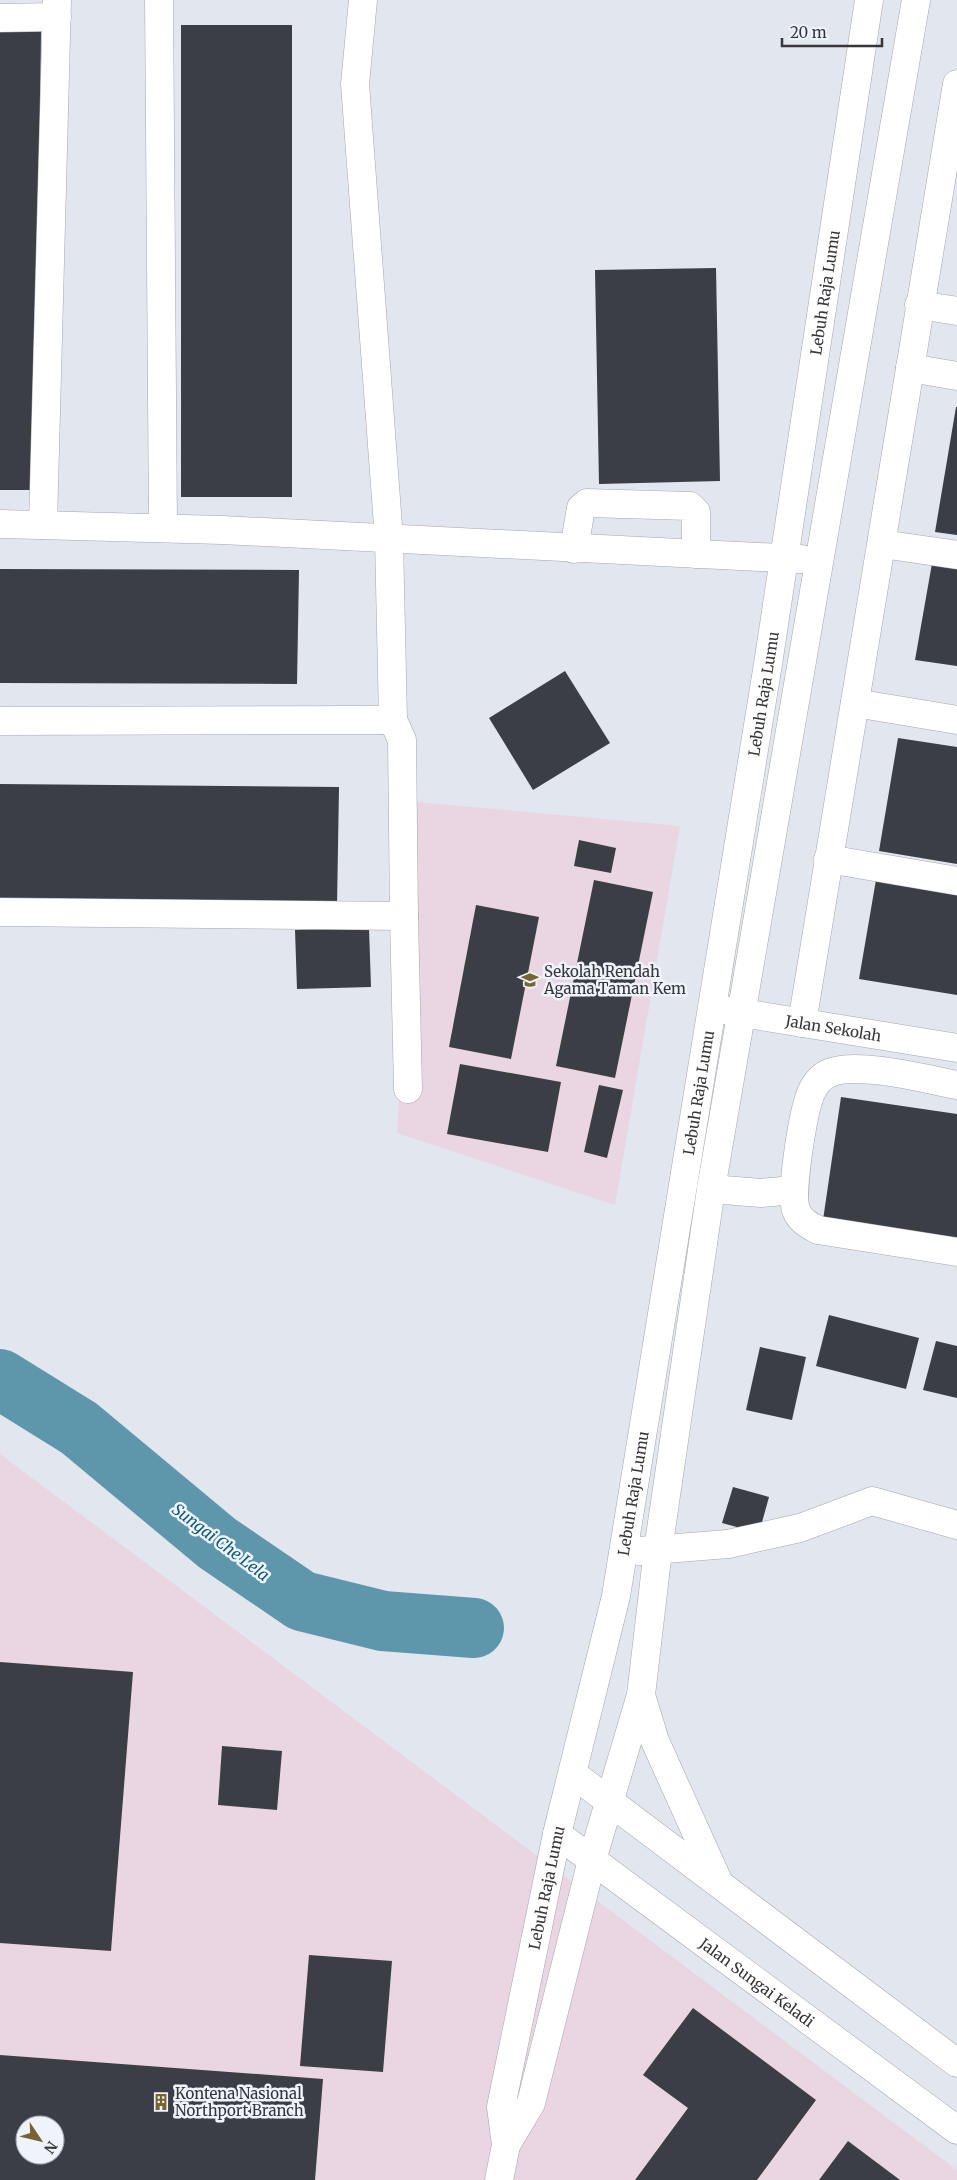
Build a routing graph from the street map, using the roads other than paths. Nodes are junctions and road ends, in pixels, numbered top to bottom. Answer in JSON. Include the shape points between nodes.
{"nodes":[{"id":1,"x":158,"y":0,"type":"edge"},
{"id":2,"x":364,"y":0,"type":"edge"},
{"id":3,"x":869,"y":0,"type":"edge"},
{"id":4,"x":916,"y":0,"type":"edge"},
{"id":5,"x":57,"y":8,"type":"edge"},
{"id":6,"x":0,"y":18,"type":"edge"},
{"id":7,"x":957,"y":84,"type":"edge"},
{"id":8,"x":954,"y":120,"type":"edge"},
{"id":9,"x":919,"y":305,"type":"junction"},
{"id":10,"x":957,"y":311,"type":"edge"},
{"id":11,"x":910,"y":368,"type":"junction"},
{"id":12,"x":957,"y":376,"type":"edge"},
{"id":13,"x":0,"y":524,"type":"edge"},
{"id":14,"x":44,"y":525,"type":"junction"},
{"id":15,"x":163,"y":528,"type":"junction"},
{"id":16,"x":389,"y":539,"type":"junction"},
{"id":17,"x":882,"y":544,"type":"junction"},
{"id":18,"x":574,"y":548,"type":"junction"},
{"id":19,"x":696,"y":554,"type":"junction"},
{"id":20,"x":957,"y":555,"type":"edge"},
{"id":21,"x":784,"y":558,"type":"junction"},
{"id":22,"x":820,"y":560,"type":"junction"},
{"id":23,"x":854,"y":703,"type":"junction"},
{"id":24,"x":393,"y":720,"type":"junction"},
{"id":25,"x":957,"y":720,"type":"edge"},
{"id":26,"x":0,"y":722,"type":"edge"},
{"id":27,"x":828,"y":859,"type":"junction"},
{"id":28,"x":957,"y":881,"type":"edge"},
{"id":29,"x":0,"y":912,"type":"edge"},
{"id":30,"x":404,"y":916,"type":"junction"},
{"id":31,"x":712,"y":1009,"type":"junction"},
{"id":32,"x":741,"y":1013,"type":"junction"},
{"id":33,"x":802,"y":1023,"type":"junction"},
{"id":34,"x":957,"y":1048,"type":"edge"},
{"id":35,"x":957,"y":1084,"type":"edge"},
{"id":36,"x":408,"y":1089,"type":"dead end"},
{"id":37,"x":711,"y":1189,"type":"junction"},
{"id":38,"x":794,"y":1190,"type":"junction"},
{"id":39,"x":957,"y":1252,"type":"edge"},
{"id":40,"x":957,"y":1525,"type":"edge"},
{"id":41,"x":658,"y":1550,"type":"junction"},
{"id":42,"x":624,"y":1551,"type":"junction"},
{"id":43,"x":641,"y":1696,"type":"junction"},
{"id":44,"x":573,"y":1774,"type":"junction"},
{"id":45,"x":609,"y":1801,"type":"junction"},
{"id":46,"x":557,"y":1834,"type":"junction"},
{"id":47,"x":592,"y":1860,"type":"junction"},
{"id":48,"x":718,"y":1882,"type":"junction"},
{"id":49,"x":957,"y":2063,"type":"edge"},
{"id":50,"x":957,"y":2130,"type":"edge"},
{"id":51,"x":506,"y":2145,"type":"junction"},
{"id":52,"x":499,"y":2180,"type":"edge"}],
"edges":[{"from":1,"to":15,"type":"street"},
{"from":2,"to":16,"type":"street","via":[[356,84]]},
{"from":3,"to":21,"type":"street","name":"Lebuh Raja Lumu"},
{"from":4,"to":22,"type":"street","name":"Lebuh Raja Lumu"},
{"from":5,"to":6,"type":"street"},
{"from":5,"to":14,"type":"street"},
{"from":7,"to":8,"type":"street"},
{"from":8,"to":9,"type":"street"},
{"from":9,"to":10,"type":"street"},
{"from":9,"to":11,"type":"street"},
{"from":11,"to":12,"type":"street"},
{"from":11,"to":17,"type":"street"},
{"from":13,"to":14,"type":"street"},
{"from":14,"to":15,"type":"street"},
{"from":15,"to":16,"type":"street"},
{"from":16,"to":18,"type":"street"},
{"from":16,"to":24,"type":"street"},
{"from":17,"to":20,"type":"street"},
{"from":17,"to":23,"type":"street"},
{"from":18,"to":19,"type":"street"},
{"from":18,"to":19,"type":"street","via":[[581,508],[588,503],[690,506],[696,512]]},
{"from":19,"to":21,"type":"street"},
{"from":21,"to":22,"type":"street"},
{"from":21,"to":31,"type":"street","name":"Lebuh Raja Lumu"},
{"from":22,"to":32,"type":"street","name":"Lebuh Raja Lumu"},
{"from":23,"to":25,"type":"street"},
{"from":23,"to":27,"type":"street"},
{"from":24,"to":26,"type":"street"},
{"from":24,"to":30,"type":"street","via":[[402,740]]},
{"from":27,"to":28,"type":"street"},
{"from":27,"to":33,"type":"street"},
{"from":29,"to":30,"type":"street"},
{"from":30,"to":36,"type":"street"},
{"from":31,"to":32,"type":"street","name":"Jalan Sekolah"},
{"from":31,"to":42,"type":"street","name":"Lebuh Raja Lumu"},
{"from":32,"to":33,"type":"street","name":"Jalan Sekolah"},
{"from":32,"to":37,"type":"street","name":"Lebuh Raja Lumu"},
{"from":33,"to":34,"type":"street","name":"Jalan Sekolah"},
{"from":35,"to":38,"type":"street","via":[[853,1069],[832,1072],[820,1079],[811,1093],[803,1121]]},
{"from":37,"to":38,"type":"street","via":[[761,1193]]},
{"from":37,"to":41,"type":"street","name":"Lebuh Raja Lumu"},
{"from":38,"to":39,"type":"street","via":[[796,1210],[803,1222],[818,1230]]},
{"from":40,"to":41,"type":"street","via":[[872,1501],[800,1528],[728,1544]]},
{"from":41,"to":42,"type":"street"},
{"from":41,"to":43,"type":"street","name":"Lebuh Raja Lumu"},
{"from":42,"to":44,"type":"street","name":"Lebuh Raja Lumu"},
{"from":43,"to":45,"type":"street","name":"Lebuh Raja Lumu"},
{"from":43,"to":48,"type":"street","via":[[659,1749]]},
{"from":44,"to":45,"type":"street"},
{"from":44,"to":46,"type":"street","name":"Lebuh Raja Lumu"},
{"from":45,"to":47,"type":"street","name":"Lebuh Raja Lumu"},
{"from":45,"to":48,"type":"street"},
{"from":46,"to":47,"type":"street","name":"Jalan Sungai Keladi"},
{"from":46,"to":51,"type":"street","name":"Lebuh Raja Lumu","via":[[501,2107]]},
{"from":47,"to":50,"type":"street","name":"Jalan Sungai Keladi"},
{"from":47,"to":51,"type":"street","name":"Lebuh Raja Lumu","via":[[530,2103]]},
{"from":48,"to":49,"type":"street"},
{"from":51,"to":52,"type":"street","name":"Lebuh Raja Lumu"}]}
